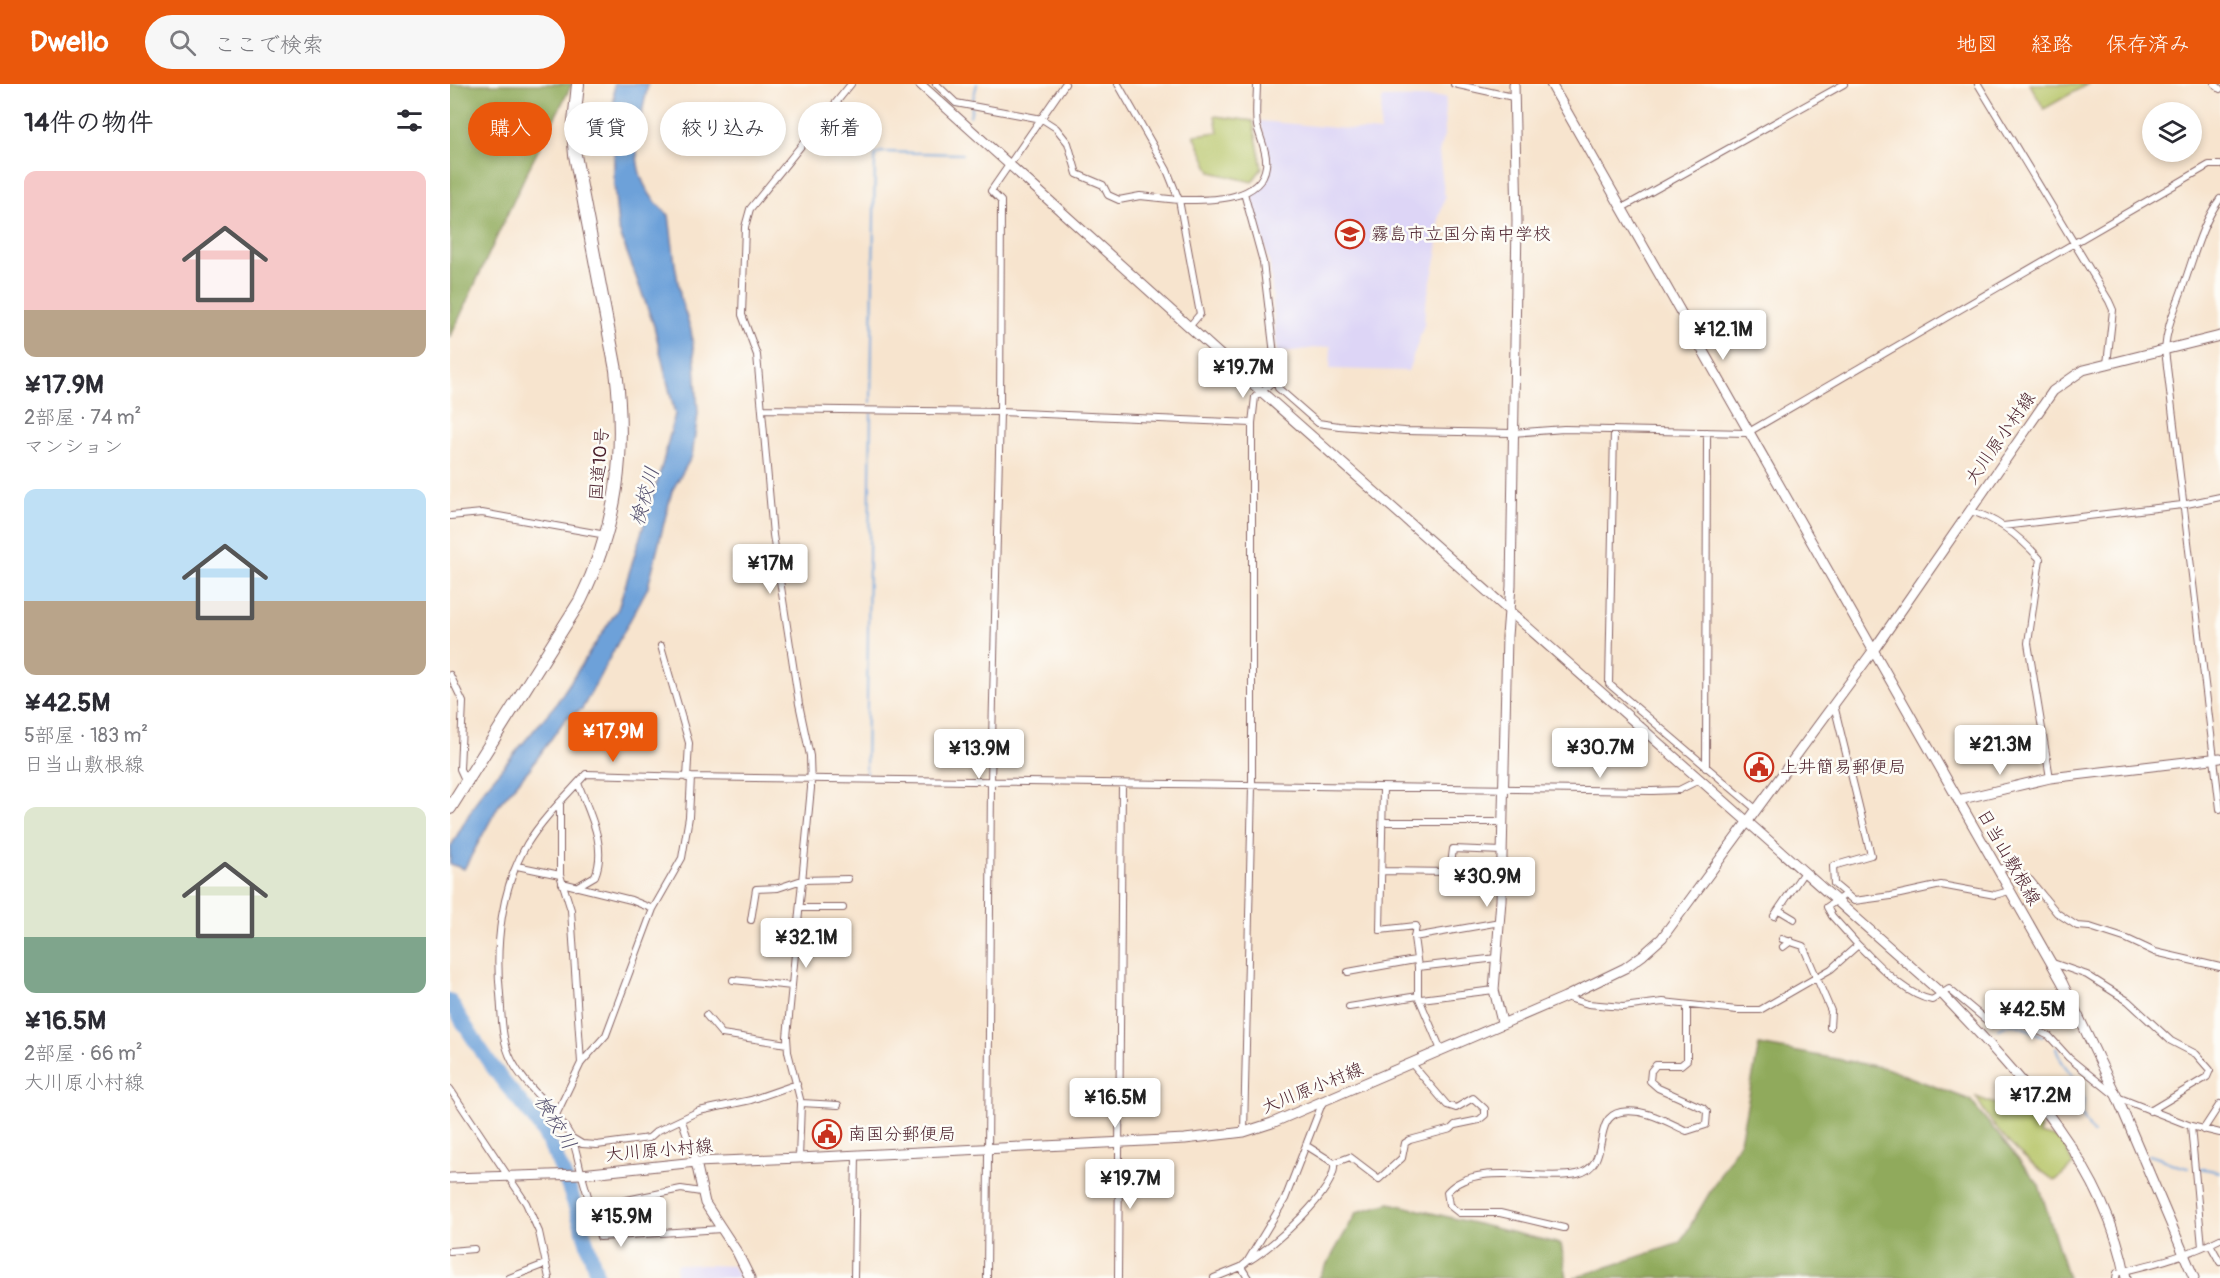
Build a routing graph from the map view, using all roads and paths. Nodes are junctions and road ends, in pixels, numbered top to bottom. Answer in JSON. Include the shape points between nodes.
{"nodes":[{"id":1,"x":578,"y":84,"type":"edge"},
{"id":2,"x":851,"y":84,"type":"edge"},
{"id":3,"x":920,"y":84,"type":"edge"},
{"id":4,"x":936,"y":84,"type":"edge"},
{"id":5,"x":1065,"y":84,"type":"edge"},
{"id":6,"x":1118,"y":84,"type":"edge"},
{"id":7,"x":1257,"y":84,"type":"edge"},
{"id":8,"x":1454,"y":84,"type":"edge"},
{"id":9,"x":1514,"y":84,"type":"edge"},
{"id":10,"x":1551,"y":84,"type":"edge"},
{"id":11,"x":1844,"y":84,"type":"edge"},
{"id":12,"x":1978,"y":84,"type":"edge"},
{"id":13,"x":2215,"y":84,"type":"edge"},
{"id":14,"x":2220,"y":89,"type":"edge"},
{"id":15,"x":1513,"y":97,"type":"junction"},
{"id":16,"x":1042,"y":119,"type":"junction"},
{"id":17,"x":1010,"y":165,"type":"junction"},
{"id":18,"x":2220,"y":165,"type":"edge"},
{"id":19,"x":1244,"y":193,"type":"junction"},
{"id":20,"x":2220,"y":199,"type":"edge"},
{"id":21,"x":1179,"y":200,"type":"junction"},
{"id":22,"x":1622,"y":208,"type":"junction"},
{"id":23,"x":2072,"y":243,"type":"junction"},
{"id":24,"x":1189,"y":327,"type":"junction"},
{"id":25,"x":2220,"y":336,"type":"edge"},
{"id":26,"x":2165,"y":350,"type":"junction"},
{"id":27,"x":2107,"y":364,"type":"junction"},
{"id":28,"x":1276,"y":380,"type":"junction"},
{"id":29,"x":1262,"y":392,"type":"junction"},
{"id":30,"x":762,"y":409,"type":"junction"},
{"id":31,"x":1000,"y":412,"type":"junction"},
{"id":32,"x":1252,"y":423,"type":"junction"},
{"id":33,"x":1614,"y":430,"type":"junction"},
{"id":34,"x":1707,"y":432,"type":"junction"},
{"id":35,"x":1512,"y":433,"type":"junction"},
{"id":36,"x":1748,"y":433,"type":"junction"},
{"id":37,"x":2220,"y":497,"type":"edge"},
{"id":38,"x":2182,"y":505,"type":"junction"},
{"id":39,"x":1970,"y":510,"type":"junction"},
{"id":40,"x":450,"y":516,"type":"edge"},
{"id":41,"x":2003,"y":526,"type":"junction"},
{"id":42,"x":606,"y":536,"type":"junction"},
{"id":43,"x":1509,"y":612,"type":"junction"},
{"id":44,"x":661,"y":646,"type":"dead end"},
{"id":45,"x":1873,"y":651,"type":"junction"},
{"id":46,"x":450,"y":675,"type":"edge"},
{"id":47,"x":1834,"y":704,"type":"junction"},
{"id":48,"x":2217,"y":758,"type":"edge"},
{"id":49,"x":1706,"y":768,"type":"junction"},
{"id":50,"x":689,"y":777,"type":"junction"},
{"id":51,"x":2050,"y":778,"type":"junction"},
{"id":52,"x":811,"y":779,"type":"junction"},
{"id":53,"x":1699,"y":780,"type":"junction"},
{"id":54,"x":991,"y":782,"type":"junction"},
{"id":55,"x":466,"y":783,"type":"junction"},
{"id":56,"x":578,"y":783,"type":"junction"},
{"id":57,"x":1122,"y":784,"type":"junction"},
{"id":58,"x":1252,"y":786,"type":"junction"},
{"id":59,"x":1383,"y":788,"type":"junction"},
{"id":60,"x":1505,"y":789,"type":"junction"},
{"id":61,"x":1958,"y":800,"type":"junction"},
{"id":62,"x":560,"y":802,"type":"junction"},
{"id":63,"x":450,"y":807,"type":"edge"},
{"id":64,"x":2220,"y":809,"type":"edge"},
{"id":65,"x":1757,"y":810,"type":"junction"},
{"id":66,"x":1383,"y":822,"type":"junction"},
{"id":67,"x":1503,"y":822,"type":"junction"},
{"id":68,"x":1748,"y":823,"type":"junction"},
{"id":69,"x":1502,"y":852,"type":"junction"},
{"id":70,"x":517,"y":866,"type":"junction"},
{"id":71,"x":1997,"y":870,"type":"junction"},
{"id":72,"x":1382,"y":872,"type":"junction"},
{"id":73,"x":1804,"y":872,"type":"junction"},
{"id":74,"x":560,"y":875,"type":"junction"},
{"id":75,"x":848,"y":879,"type":"dead end"},
{"id":76,"x":802,"y":880,"type":"junction"},
{"id":77,"x":562,"y":883,"type":"junction"},
{"id":78,"x":576,"y":887,"type":"junction"},
{"id":79,"x":2009,"y":891,"type":"junction"},
{"id":80,"x":1846,"y":894,"type":"junction"},
{"id":81,"x":1836,"y":900,"type":"junction"},
{"id":82,"x":800,"y":908,"type":"junction"},
{"id":83,"x":653,"y":909,"type":"junction"},
{"id":84,"x":843,"y":909,"type":"dead end"},
{"id":85,"x":1779,"y":910,"type":"junction"},
{"id":86,"x":1774,"y":916,"type":"dead end"},
{"id":87,"x":751,"y":920,"type":"dead end"},
{"id":88,"x":1794,"y":920,"type":"dead end"},
{"id":89,"x":1500,"y":922,"type":"junction"},
{"id":90,"x":1414,"y":936,"type":"junction"},
{"id":91,"x":1782,"y":939,"type":"dead end"},
{"id":92,"x":1791,"y":941,"type":"junction"},
{"id":93,"x":1858,"y":945,"type":"junction"},
{"id":94,"x":1782,"y":947,"type":"dead end"},
{"id":95,"x":796,"y":951,"type":"junction"},
{"id":96,"x":842,"y":951,"type":"dead end"},
{"id":97,"x":1497,"y":958,"type":"junction"},
{"id":98,"x":1415,"y":960,"type":"junction"},
{"id":99,"x":2050,"y":962,"type":"junction"},
{"id":100,"x":1418,"y":967,"type":"junction"},
{"id":101,"x":2220,"y":967,"type":"edge"},
{"id":102,"x":1348,"y":972,"type":"dead end"},
{"id":103,"x":1816,"y":979,"type":"junction"},
{"id":104,"x":732,"y":980,"type":"dead end"},
{"id":105,"x":792,"y":987,"type":"junction"},
{"id":106,"x":1494,"y":990,"type":"junction"},
{"id":107,"x":1941,"y":993,"type":"junction"},
{"id":108,"x":1420,"y":997,"type":"junction"},
{"id":109,"x":1565,"y":997,"type":"junction"},
{"id":110,"x":1687,"y":1006,"type":"junction"},
{"id":111,"x":1349,"y":1007,"type":"dead end"},
{"id":112,"x":706,"y":1015,"type":"dead end"},
{"id":113,"x":1502,"y":1022,"type":"junction"},
{"id":114,"x":1830,"y":1027,"type":"dead end"},
{"id":115,"x":787,"y":1044,"type":"junction"},
{"id":116,"x":1441,"y":1050,"type":"junction"},
{"id":117,"x":581,"y":1063,"type":"junction"},
{"id":118,"x":1412,"y":1065,"type":"junction"},
{"id":119,"x":797,"y":1084,"type":"junction"},
{"id":120,"x":450,"y":1089,"type":"edge"},
{"id":121,"x":2117,"y":1097,"type":"junction"},
{"id":122,"x":1323,"y":1101,"type":"junction"},
{"id":123,"x":801,"y":1103,"type":"junction"},
{"id":124,"x":2220,"y":1104,"type":"edge"},
{"id":125,"x":838,"y":1105,"type":"dead end"},
{"id":126,"x":2150,"y":1110,"type":"junction"},
{"id":127,"x":556,"y":1115,"type":"junction"},
{"id":128,"x":682,"y":1121,"type":"junction"},
{"id":129,"x":2191,"y":1126,"type":"junction"},
{"id":130,"x":2204,"y":1130,"type":"junction"},
{"id":131,"x":1244,"y":1132,"type":"junction"},
{"id":132,"x":2220,"y":1133,"type":"edge"},
{"id":133,"x":572,"y":1138,"type":"junction"},
{"id":134,"x":1118,"y":1142,"type":"junction"},
{"id":135,"x":1307,"y":1146,"type":"junction"},
{"id":136,"x":988,"y":1148,"type":"junction"},
{"id":137,"x":856,"y":1155,"type":"junction"},
{"id":138,"x":799,"y":1158,"type":"junction"},
{"id":139,"x":696,"y":1162,"type":"junction"},
{"id":140,"x":1334,"y":1163,"type":"junction"},
{"id":141,"x":581,"y":1174,"type":"junction"},
{"id":142,"x":507,"y":1177,"type":"junction"},
{"id":143,"x":450,"y":1178,"type":"edge"},
{"id":144,"x":701,"y":1192,"type":"junction"},
{"id":145,"x":592,"y":1207,"type":"junction"},
{"id":146,"x":1564,"y":1228,"type":"dead end"},
{"id":147,"x":721,"y":1229,"type":"junction"},
{"id":148,"x":2220,"y":1239,"type":"edge"},
{"id":149,"x":2210,"y":1244,"type":"junction"},
{"id":150,"x":2202,"y":1247,"type":"junction"},
{"id":151,"x":474,"y":1249,"type":"dead end"},
{"id":152,"x":450,"y":1251,"type":"edge"},
{"id":153,"x":2184,"y":1255,"type":"junction"},
{"id":154,"x":2220,"y":1262,"type":"edge"},
{"id":155,"x":545,"y":1264,"type":"junction"},
{"id":156,"x":1244,"y":1265,"type":"junction"},
{"id":157,"x":2125,"y":1275,"type":"edge"},
{"id":158,"x":509,"y":1278,"type":"edge"},
{"id":159,"x":549,"y":1278,"type":"edge"},
{"id":160,"x":750,"y":1278,"type":"edge"},
{"id":161,"x":854,"y":1278,"type":"edge"},
{"id":162,"x":987,"y":1278,"type":"edge"},
{"id":163,"x":1118,"y":1278,"type":"edge"},
{"id":164,"x":1214,"y":1278,"type":"edge"},
{"id":165,"x":1248,"y":1278,"type":"edge"},
{"id":166,"x":2116,"y":1278,"type":"edge"},
{"id":167,"x":2194,"y":1278,"type":"edge"}],
"edges":[{"from":1,"to":42,"type":"highway","name":"国道10号","via":[[575,155],[616,370],[621,427],[616,492]]},
{"from":2,"to":30,"type":"street","via":[[746,216],[742,315],[758,355]]},
{"from":3,"to":17,"type":"main road"},
{"from":4,"to":16,"type":"street","via":[[956,103]]},
{"from":5,"to":16,"type":"street"},
{"from":6,"to":21,"type":"street","via":[[1167,170]]},
{"from":7,"to":19,"type":"street","via":[[1257,123],[1266,168]]},
{"from":8,"to":15,"type":"street"},
{"from":9,"to":15,"type":"main road"},
{"from":10,"to":22,"type":"main road","name":"日当山敷根線"},
{"from":11,"to":22,"type":"street"},
{"from":12,"to":23,"type":"street"},
{"from":13,"to":14,"type":"street"},
{"from":15,"to":35,"type":"main road","via":[[1517,221]]},
{"from":16,"to":17,"type":"street"},
{"from":16,"to":21,"type":"street","via":[[1068,143],[1077,174],[1103,185],[1108,195],[1119,200],[1140,196]]},
{"from":17,"to":24,"type":"main road"},
{"from":17,"to":31,"type":"street","via":[[992,191],[1001,201]]},
{"from":18,"to":23,"type":"street","via":[[2210,165]]},
{"from":19,"to":21,"type":"street","via":[[1212,200]]},
{"from":19,"to":28,"type":"street","via":[[1263,262]]},
{"from":20,"to":26,"type":"street","via":[[2169,318]]},
{"from":21,"to":24,"type":"street","via":[[1200,314]]},
{"from":22,"to":36,"type":"main road","name":"日当山敷根線"},
{"from":23,"to":27,"type":"street","via":[[2113,310]]},
{"from":23,"to":36,"type":"street"},
{"from":24,"to":29,"type":"main road"},
{"from":25,"to":26,"type":"main road","name":"大川原小村線"},
{"from":26,"to":27,"type":"main road","name":"大川原小村線"},
{"from":26,"to":38,"type":"street"},
{"from":27,"to":39,"type":"main road","name":"大川原小村線","via":[[2084,370],[2053,391]]},
{"from":28,"to":29,"type":"street"},
{"from":28,"to":35,"type":"street","via":[[1278,388],[1318,423],[1405,431]]},
{"from":29,"to":32,"type":"street","via":[[1255,397]]},
{"from":29,"to":43,"type":"main road"},
{"from":30,"to":31,"type":"street"},
{"from":30,"to":52,"type":"street","via":[[773,535]]},
{"from":31,"to":32,"type":"street"},
{"from":31,"to":54,"type":"street"},
{"from":32,"to":58,"type":"street"},
{"from":33,"to":34,"type":"street"},
{"from":33,"to":35,"type":"street"},
{"from":33,"to":49,"type":"street","via":[[1609,684]]},
{"from":34,"to":36,"type":"street"},
{"from":34,"to":49,"type":"street"},
{"from":35,"to":43,"type":"main road"},
{"from":36,"to":45,"type":"main road","name":"日当山敷根線"},
{"from":37,"to":38,"type":"street"},
{"from":38,"to":41,"type":"street"},
{"from":38,"to":48,"type":"street"},
{"from":39,"to":41,"type":"street"},
{"from":39,"to":45,"type":"main road","name":"大川原小村線"},
{"from":40,"to":42,"type":"street","via":[[482,513]]},
{"from":41,"to":51,"type":"street","via":[[2041,561],[2028,647]]},
{"from":42,"to":55,"type":"highway","name":"国道10号","via":[[580,601]]},
{"from":43,"to":53,"type":"main road"},
{"from":43,"to":60,"type":"main road"},
{"from":44,"to":50,"type":"street","via":[[689,743]]},
{"from":45,"to":47,"type":"main road"},
{"from":45,"to":61,"type":"main road","name":"日当山敷根線"},
{"from":46,"to":55,"type":"street","via":[[463,702],[460,769]]},
{"from":47,"to":65,"type":"main road"},
{"from":47,"to":80,"type":"street","via":[[1871,855],[1833,866],[1834,884]]},
{"from":48,"to":51,"type":"main road"},
{"from":48,"to":64,"type":"street"},
{"from":49,"to":65,"type":"street"},
{"from":50,"to":52,"type":"street"},
{"from":50,"to":56,"type":"street","via":[[586,774]]},
{"from":50,"to":83,"type":"street","via":[[689,817],[682,858]]},
{"from":51,"to":61,"type":"main road"},
{"from":52,"to":54,"type":"street"},
{"from":52,"to":76,"type":"street"},
{"from":53,"to":60,"type":"street","via":[[1679,790]]},
{"from":53,"to":68,"type":"main road"},
{"from":54,"to":57,"type":"street"},
{"from":54,"to":136,"type":"street"},
{"from":55,"to":63,"type":"highway","name":"国道10号"},
{"from":56,"to":62,"type":"street"},
{"from":56,"to":78,"type":"street","via":[[596,833],[599,860],[595,876]]},
{"from":57,"to":58,"type":"street"},
{"from":57,"to":134,"type":"street"},
{"from":58,"to":59,"type":"street"},
{"from":58,"to":131,"type":"street"},
{"from":59,"to":60,"type":"street"},
{"from":59,"to":66,"type":"street"},
{"from":60,"to":67,"type":"main road"},
{"from":61,"to":71,"type":"main road","name":"日当山敷根線"},
{"from":62,"to":70,"type":"street","via":[[527,844]]},
{"from":62,"to":74,"type":"street"},
{"from":65,"to":68,"type":"main road"},
{"from":66,"to":67,"type":"street"},
{"from":66,"to":72,"type":"street"},
{"from":67,"to":69,"type":"main road"},
{"from":68,"to":73,"type":"main road"},
{"from":68,"to":109,"type":"main road","name":"大川原小村線","via":[[1662,938],[1625,968]]},
{"from":69,"to":72,"type":"street","via":[[1453,849],[1450,872]]},
{"from":69,"to":89,"type":"main road"},
{"from":70,"to":74,"type":"street"},
{"from":70,"to":127,"type":"street","via":[[506,895],[499,935],[504,1039],[518,1070]]},
{"from":71,"to":79,"type":"main road","name":"日当山敷根線"},
{"from":71,"to":101,"type":"street","via":[[2008,866],[2030,880],[2057,914],[2077,926],[2127,939],[2156,952]]},
{"from":72,"to":90,"type":"street","via":[[1380,930],[1416,926]]},
{"from":73,"to":81,"type":"main road"},
{"from":73,"to":85,"type":"street"},
{"from":74,"to":77,"type":"street"},
{"from":75,"to":76,"type":"street"},
{"from":76,"to":82,"type":"street"},
{"from":76,"to":87,"type":"street","via":[[756,890]]},
{"from":77,"to":78,"type":"street"},
{"from":77,"to":117,"type":"street","via":[[571,910]]},
{"from":78,"to":83,"type":"street"},
{"from":79,"to":80,"type":"street","via":[[1995,895],[1941,885],[1854,901]]},
{"from":79,"to":99,"type":"main road","name":"日当山敷根線"},
{"from":80,"to":81,"type":"street"},
{"from":81,"to":93,"type":"street","via":[[1827,907]]},
{"from":81,"to":107,"type":"main road"},
{"from":82,"to":84,"type":"street"},
{"from":82,"to":95,"type":"street"},
{"from":83,"to":117,"type":"street","via":[[606,1035]]},
{"from":85,"to":86,"type":"street"},
{"from":85,"to":88,"type":"street"},
{"from":89,"to":90,"type":"street"},
{"from":89,"to":97,"type":"main road"},
{"from":90,"to":98,"type":"street"},
{"from":91,"to":92,"type":"street"},
{"from":92,"to":94,"type":"street"},
{"from":92,"to":103,"type":"street","via":[[1803,946]]},
{"from":93,"to":103,"type":"street"},
{"from":93,"to":107,"type":"street","via":[[1910,991],[1932,1000]]},
{"from":95,"to":96,"type":"street"},
{"from":95,"to":105,"type":"street"},
{"from":97,"to":100,"type":"street"},
{"from":97,"to":106,"type":"main road"},
{"from":98,"to":100,"type":"street"},
{"from":98,"to":102,"type":"street"},
{"from":99,"to":121,"type":"main road","name":"日当山敷根線"},
{"from":99,"to":126,"type":"street","via":[[2087,975],[2128,1001],[2171,1041],[2196,1054],[2210,1070],[2207,1077]]},
{"from":100,"to":108,"type":"street"},
{"from":103,"to":110,"type":"street","via":[[1760,1010]]},
{"from":103,"to":114,"type":"street","via":[[1831,1011]]},
{"from":104,"to":105,"type":"street"},
{"from":105,"to":115,"type":"street"},
{"from":106,"to":108,"type":"street"},
{"from":106,"to":113,"type":"main road"},
{"from":107,"to":121,"type":"street","via":[[1949,989],[1992,1025],[2014,1019],[2049,1035],[2069,1058]]},
{"from":107,"to":157,"type":"main road","via":[[2004,1059],[2066,1140],[2102,1207]]},
{"from":108,"to":111,"type":"street"},
{"from":108,"to":116,"type":"street"},
{"from":109,"to":110,"type":"street","via":[[1623,1007],[1663,1002]]},
{"from":109,"to":113,"type":"main road","name":"大川原小村線"},
{"from":110,"to":146,"type":"street","via":[[1686,1060],[1681,1065],[1656,1065],[1650,1081],[1703,1108],[1707,1112],[1706,1125],[1687,1131],[1647,1114],[1621,1112],[1611,1117],[1603,1133],[1598,1160],[1584,1172],[1471,1177],[1447,1192],[1449,1205],[1459,1213],[1500,1213]]},
{"from":112,"to":115,"type":"street","via":[[722,1034]]},
{"from":113,"to":116,"type":"main road","name":"大川原小村線"},
{"from":115,"to":119,"type":"street"},
{"from":116,"to":118,"type":"main road","name":"大川原小村線"},
{"from":117,"to":127,"type":"street"},
{"from":118,"to":122,"type":"main road","name":"大川原小村線"},
{"from":118,"to":140,"type":"street","via":[[1447,1105],[1456,1108],[1473,1098],[1485,1109],[1485,1115],[1405,1143],[1402,1158],[1379,1179],[1350,1157]]},
{"from":119,"to":123,"type":"street"},
{"from":119,"to":128,"type":"street","via":[[751,1100],[699,1111]]},
{"from":120,"to":142,"type":"street"},
{"from":121,"to":126,"type":"street"},
{"from":121,"to":153,"type":"main road","name":"日当山敷根線"},
{"from":122,"to":131,"type":"main road","name":"大川原小村線"},
{"from":122,"to":135,"type":"street"},
{"from":123,"to":125,"type":"street"},
{"from":123,"to":138,"type":"street"},
{"from":124,"to":130,"type":"street"},
{"from":126,"to":129,"type":"street"},
{"from":127,"to":133,"type":"street"},
{"from":128,"to":133,"type":"street","via":[[649,1138],[621,1143],[582,1144]]},
{"from":128,"to":139,"type":"street"},
{"from":129,"to":130,"type":"street"},
{"from":129,"to":150,"type":"street"},
{"from":130,"to":132,"type":"street"},
{"from":131,"to":134,"type":"main road","name":"大川原小村線"},
{"from":133,"to":141,"type":"street"},
{"from":134,"to":136,"type":"main road","name":"大川原小村線"},
{"from":134,"to":163,"type":"street"},
{"from":135,"to":140,"type":"street"},
{"from":135,"to":156,"type":"street","via":[[1285,1199]]},
{"from":136,"to":137,"type":"main road","name":"大川原小村線"},
{"from":136,"to":162,"type":"street"},
{"from":137,"to":138,"type":"main road","name":"大川原小村線"},
{"from":137,"to":161,"type":"street"},
{"from":138,"to":139,"type":"main road","name":"大川原小村線"},
{"from":139,"to":141,"type":"main road","name":"大川原小村線"},
{"from":139,"to":144,"type":"main road"},
{"from":140,"to":156,"type":"street","via":[[1320,1196],[1266,1251]]},
{"from":141,"to":142,"type":"main road","name":"大川原小村線"},
{"from":141,"to":145,"type":"street"},
{"from":142,"to":143,"type":"main road","name":"大川原小村線"},
{"from":142,"to":155,"type":"street","via":[[526,1203],[539,1232]]},
{"from":144,"to":145,"type":"street","via":[[681,1189]]},
{"from":144,"to":147,"type":"main road","via":[[710,1215]]},
{"from":145,"to":147,"type":"street","via":[[600,1237]]},
{"from":147,"to":160,"type":"main road"},
{"from":148,"to":149,"type":"street"},
{"from":149,"to":150,"type":"street"},
{"from":149,"to":154,"type":"street"},
{"from":150,"to":153,"type":"street"},
{"from":151,"to":152,"type":"street"},
{"from":153,"to":157,"type":"street"},
{"from":153,"to":167,"type":"main road","name":"日当山敷根線"},
{"from":155,"to":158,"type":"street"},
{"from":155,"to":159,"type":"street"},
{"from":156,"to":164,"type":"street"},
{"from":156,"to":165,"type":"street"},
{"from":157,"to":166,"type":"street","via":[[2117,1273]]}]}
